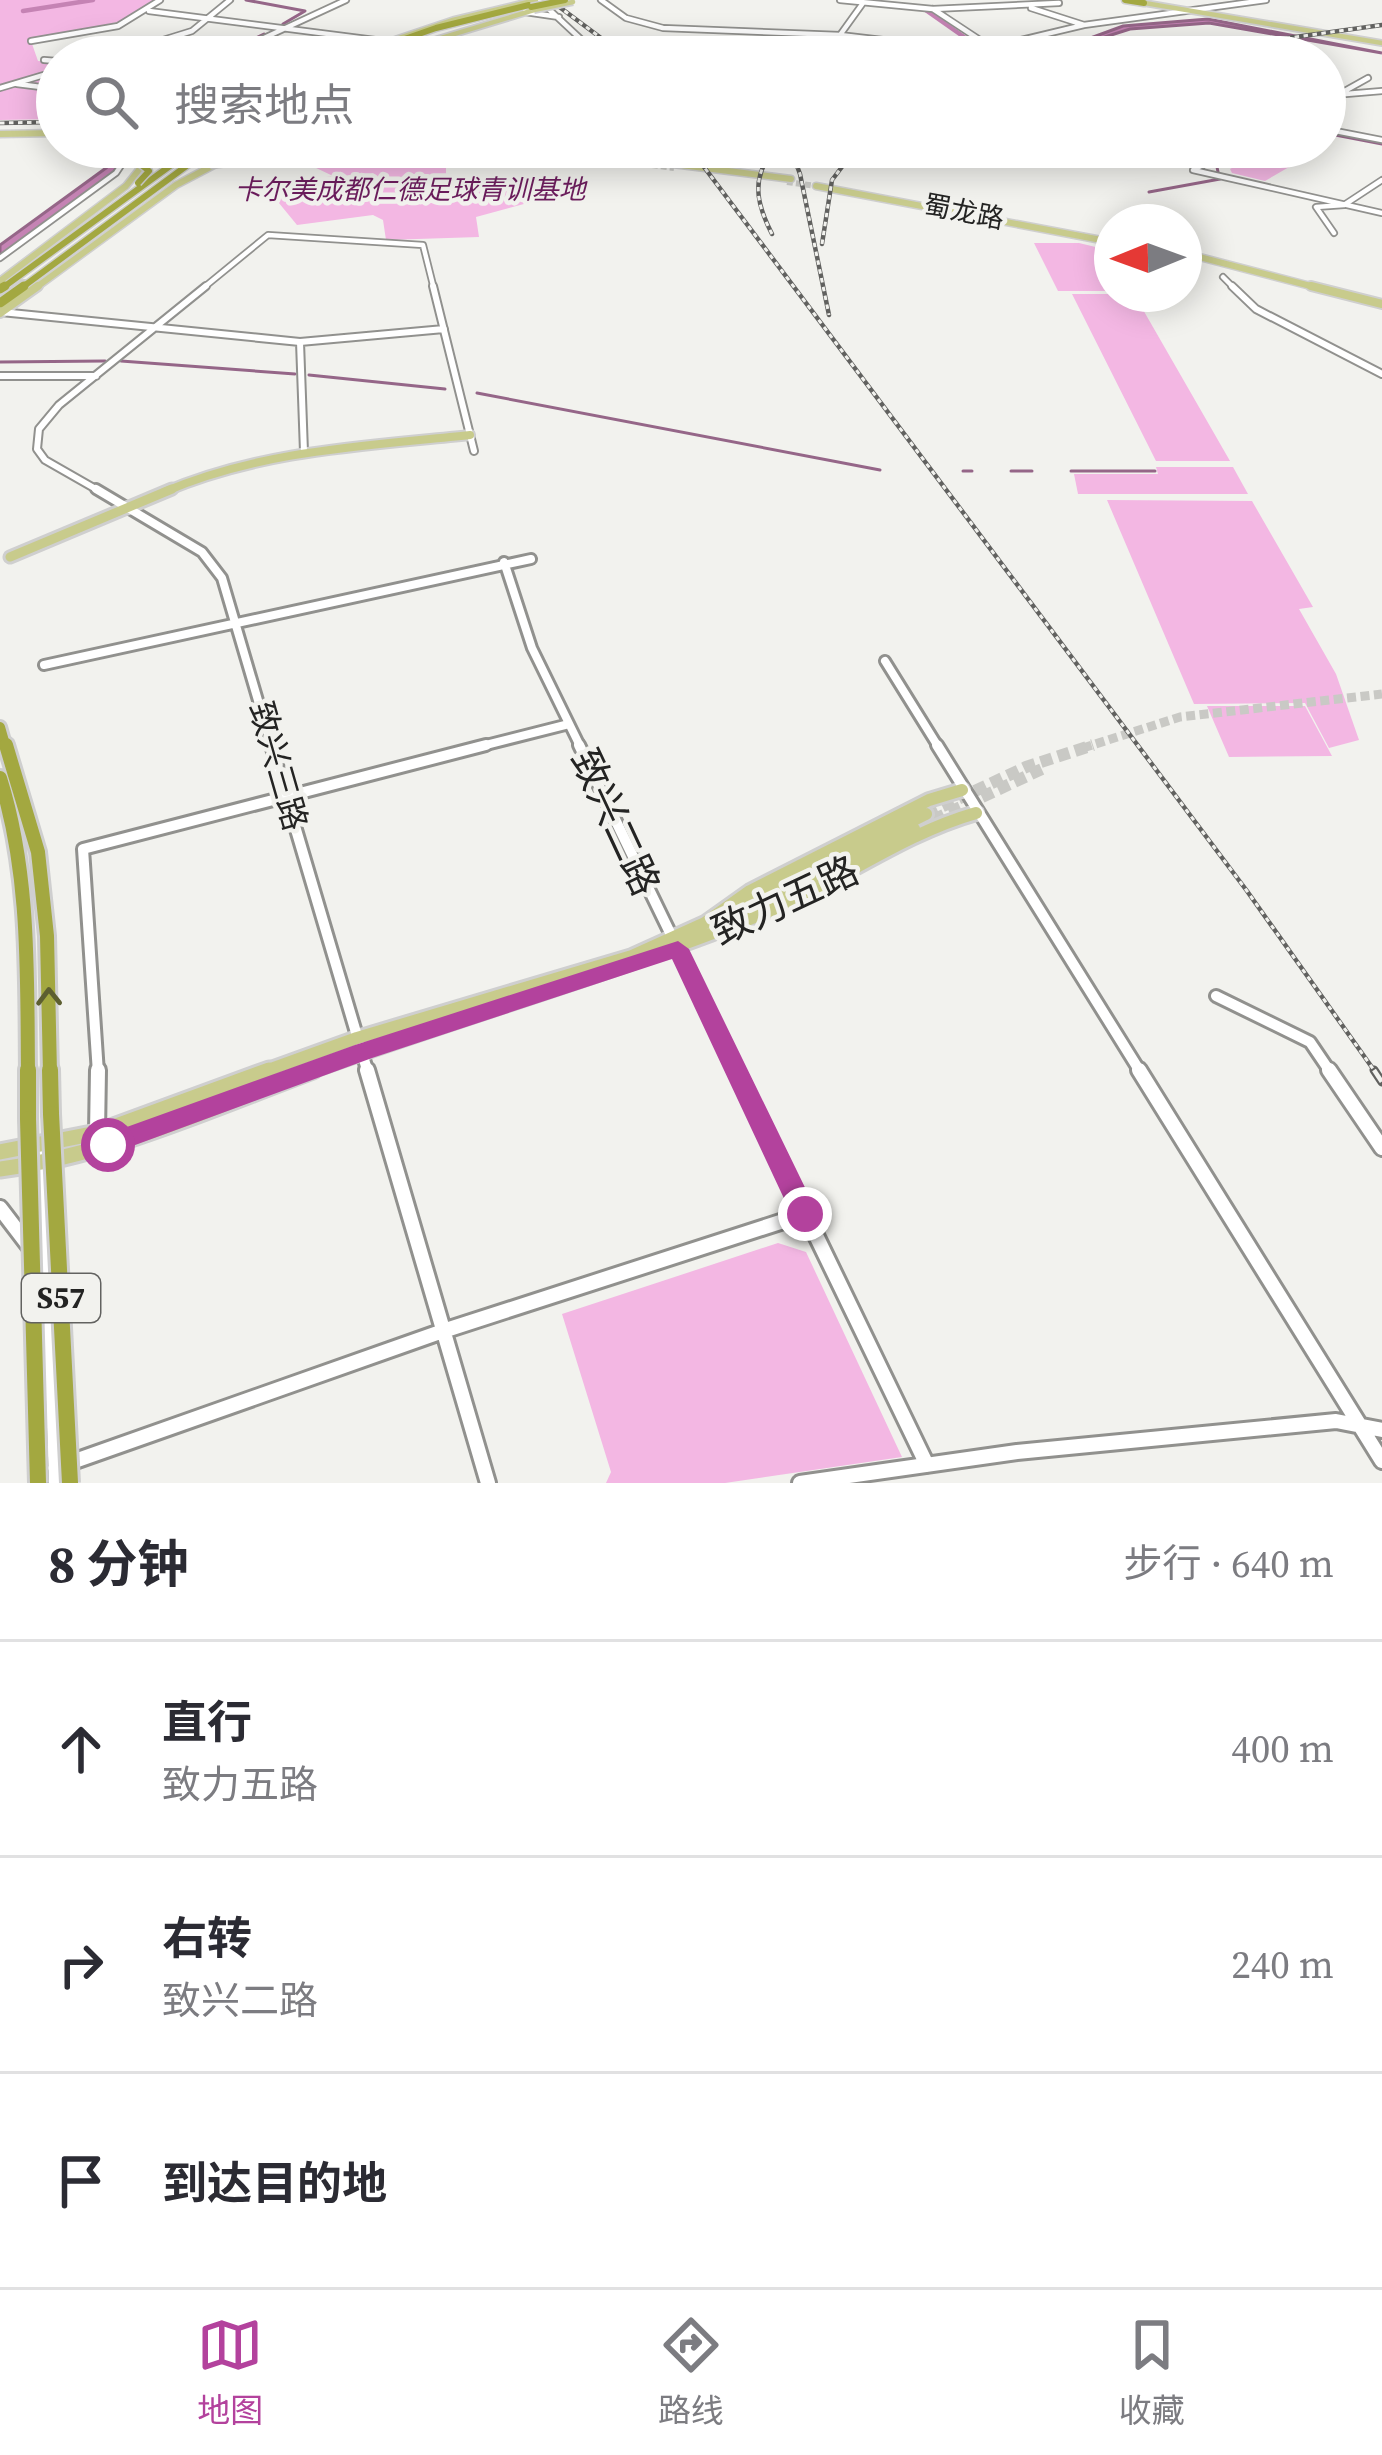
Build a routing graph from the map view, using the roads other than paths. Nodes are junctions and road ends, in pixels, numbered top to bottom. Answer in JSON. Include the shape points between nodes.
{"nodes":[{"id":1,"x":160,"y":0,"type":"edge"},
{"id":2,"x":232,"y":0,"type":"edge"},
{"id":3,"x":346,"y":0,"type":"edge"},
{"id":4,"x":550,"y":0,"type":"edge"},
{"id":5,"x":573,"y":0,"type":"edge"},
{"id":6,"x":606,"y":0,"type":"edge"},
{"id":7,"x":839,"y":0,"type":"edge"},
{"id":8,"x":1124,"y":0,"type":"edge"},
{"id":9,"x":1266,"y":0,"type":"edge"},
{"id":10,"x":1144,"y":1,"type":"edge"},
{"id":11,"x":1250,"y":1,"type":"edge"},
{"id":12,"x":863,"y":3,"type":"edge"},
{"id":13,"x":1059,"y":3,"type":"edge"},
{"id":14,"x":531,"y":5,"type":"edge"},
{"id":15,"x":1026,"y":6,"type":"junction"},
{"id":16,"x":933,"y":9,"type":"junction"},
{"id":17,"x":1175,"y":12,"type":"junction"},
{"id":18,"x":1198,"y":12,"type":"junction"},
{"id":19,"x":146,"y":13,"type":"junction"},
{"id":20,"x":480,"y":15,"type":"junction"},
{"id":21,"x":559,"y":17,"type":"junction"},
{"id":22,"x":212,"y":21,"type":"junction"},
{"id":23,"x":1083,"y":24,"type":"junction"},
{"id":24,"x":427,"y":27,"type":"junction"},
{"id":25,"x":283,"y":30,"type":"junction"},
{"id":26,"x":694,"y":30,"type":"junction"},
{"id":27,"x":841,"y":35,"type":"junction"},
{"id":28,"x":59,"y":36,"type":"edge"},
{"id":29,"x":170,"y":36,"type":"edge"},
{"id":30,"x":271,"y":36,"type":"edge"},
{"id":31,"x":332,"y":36,"type":"edge"},
{"id":32,"x":399,"y":36,"type":"edge"},
{"id":33,"x":416,"y":36,"type":"edge"},
{"id":34,"x":436,"y":36,"type":"edge"},
{"id":35,"x":436,"y":36,"type":"edge"},
{"id":36,"x":579,"y":36,"type":"edge"},
{"id":37,"x":848,"y":36,"type":"edge"},
{"id":38,"x":975,"y":36,"type":"edge"},
{"id":39,"x":1029,"y":36,"type":"edge"},
{"id":40,"x":36,"y":40,"type":"edge"},
{"id":41,"x":31,"y":41,"type":"dead end"},
{"id":42,"x":1382,"y":41,"type":"edge"},
{"id":43,"x":36,"y":78,"type":"edge"},
{"id":44,"x":15,"y":84,"type":"junction"},
{"id":45,"x":0,"y":86,"type":"edge"},
{"id":46,"x":36,"y":86,"type":"edge"},
{"id":47,"x":1382,"y":88,"type":"edge"},
{"id":48,"x":1346,"y":90,"type":"edge"},
{"id":49,"x":1346,"y":95,"type":"edge"},
{"id":50,"x":1346,"y":133,"type":"edge"},
{"id":51,"x":0,"y":137,"type":"edge"},
{"id":52,"x":36,"y":137,"type":"edge"},
{"id":53,"x":36,"y":137,"type":"edge"},
{"id":54,"x":1382,"y":140,"type":"edge"},
{"id":55,"x":119,"y":168,"type":"edge"},
{"id":56,"x":141,"y":168,"type":"edge"},
{"id":57,"x":149,"y":168,"type":"edge"},
{"id":58,"x":164,"y":168,"type":"edge"},
{"id":59,"x":184,"y":168,"type":"edge"},
{"id":60,"x":202,"y":168,"type":"edge"},
{"id":61,"x":208,"y":168,"type":"edge"},
{"id":62,"x":674,"y":168,"type":"tunnel mouth"},
{"id":63,"x":699,"y":168,"type":"edge"},
{"id":64,"x":1197,"y":168,"type":"edge"},
{"id":65,"x":1382,"y":180,"type":"edge"},
{"id":66,"x":817,"y":185,"type":"tunnel mouth"},
{"id":67,"x":1344,"y":205,"type":"junction"},
{"id":68,"x":1382,"y":213,"type":"edge"},
{"id":69,"x":83,"y":229,"type":"junction"},
{"id":70,"x":101,"y":230,"type":"junction"},
{"id":71,"x":1334,"y":233,"type":"dead end"},
{"id":72,"x":65,"y":235,"type":"junction"},
{"id":73,"x":1094,"y":236,"type":"edge"},
{"id":74,"x":97,"y":242,"type":"junction"},
{"id":75,"x":1,"y":257,"type":"edge"},
{"id":76,"x":32,"y":258,"type":"junction"},
{"id":77,"x":1202,"y":261,"type":"edge"},
{"id":78,"x":43,"y":274,"type":"junction"},
{"id":79,"x":0,"y":287,"type":"edge"},
{"id":80,"x":0,"y":303,"type":"edge"},
{"id":81,"x":1382,"y":306,"type":"edge"},
{"id":82,"x":1,"y":313,"type":"edge"},
{"id":83,"x":155,"y":328,"type":"junction"},
{"id":84,"x":444,"y":329,"type":"junction"},
{"id":85,"x":300,"y":343,"type":"junction"},
{"id":86,"x":1382,"y":370,"type":"edge"},
{"id":87,"x":0,"y":376,"type":"edge"},
{"id":88,"x":96,"y":376,"type":"junction"},
{"id":89,"x":470,"y":435,"type":"junction"},
{"id":90,"x":474,"y":451,"type":"dead end"},
{"id":91,"x":304,"y":452,"type":"junction"},
{"id":92,"x":126,"y":506,"type":"junction"},
{"id":93,"x":10,"y":557,"type":"dead end"},
{"id":94,"x":531,"y":559,"type":"dead end"},
{"id":95,"x":504,"y":562,"type":"junction"},
{"id":96,"x":238,"y":620,"type":"junction"},
{"id":97,"x":885,"y":661,"type":"dead end"},
{"id":98,"x":44,"y":665,"type":"dead end"},
{"id":99,"x":569,"y":724,"type":"junction"},
{"id":100,"x":0,"y":727,"type":"edge"},
{"id":101,"x":0,"y":778,"type":"edge"},
{"id":102,"x":962,"y":790,"type":"junction"},
{"id":103,"x":288,"y":797,"type":"junction"},
{"id":104,"x":976,"y":813,"type":"junction"},
{"id":105,"x":929,"y":816,"type":"junction"},
{"id":106,"x":675,"y":944,"type":"junction"},
{"id":107,"x":1216,"y":996,"type":"dead end"},
{"id":108,"x":360,"y":1045,"type":"junction"},
{"id":109,"x":97,"y":1133,"type":"junction"},
{"id":110,"x":1382,"y":1148,"type":"edge"},
{"id":111,"x":0,"y":1152,"type":"edge"},
{"id":112,"x":45,"y":1155,"type":"junction"},
{"id":113,"x":0,"y":1169,"type":"edge"},
{"id":114,"x":0,"y":1208,"type":"edge"},
{"id":115,"x":805,"y":1214,"type":"junction"},
{"id":116,"x":46,"y":1270,"type":"junction"},
{"id":117,"x":442,"y":1331,"type":"junction"},
{"id":118,"x":1360,"y":1426,"type":"junction"},
{"id":119,"x":1382,"y":1430,"type":"edge"},
{"id":120,"x":1382,"y":1461,"type":"edge"},
{"id":121,"x":928,"y":1465,"type":"junction"},
{"id":122,"x":55,"y":1475,"type":"edge"},
{"id":123,"x":38,"y":1483,"type":"edge"},
{"id":124,"x":70,"y":1483,"type":"edge"},
{"id":125,"x":488,"y":1483,"type":"edge"},
{"id":126,"x":800,"y":1483,"type":"edge"}],
"edges":[{"from":1,"to":19,"type":"street"},
{"from":2,"to":22,"type":"street"},
{"from":3,"to":25,"type":"street"},
{"from":4,"to":14,"type":"highway","bridge":true},
{"from":5,"to":14,"type":"highway","bridge":true},
{"from":6,"to":26,"type":"street","via":[[635,20]]},
{"from":6,"to":26,"type":"street","via":[[638,23]]},
{"from":7,"to":12,"type":"street"},
{"from":8,"to":10,"type":"highway"},
{"from":9,"to":11,"type":"street"},
{"from":10,"to":17,"type":"main road"},
{"from":10,"to":18,"type":"main road"},
{"from":11,"to":18,"type":"street"},
{"from":12,"to":16,"type":"street"},
{"from":12,"to":27,"type":"street"},
{"from":13,"to":15,"type":"street"},
{"from":14,"to":20,"type":"highway"},
{"from":14,"to":21,"type":"street"},
{"from":14,"to":21,"type":"street"},
{"from":14,"to":24,"type":"main road"},
{"from":14,"to":34,"type":"main road"},
{"from":14,"to":35,"type":"highway"},
{"from":15,"to":16,"type":"street"},
{"from":15,"to":23,"type":"street"},
{"from":16,"to":38,"type":"street"},
{"from":17,"to":18,"type":"main road"},
{"from":17,"to":18,"type":"street"},
{"from":17,"to":23,"type":"street"},
{"from":18,"to":42,"type":"main road"},
{"from":19,"to":22,"type":"street"},
{"from":19,"to":28,"type":"street"},
{"from":20,"to":24,"type":"main road"},
{"from":20,"to":33,"type":"highway"},
{"from":21,"to":36,"type":"street"},
{"from":22,"to":25,"type":"street"},
{"from":22,"to":29,"type":"street"},
{"from":23,"to":39,"type":"street"},
{"from":24,"to":32,"type":"main road"},
{"from":25,"to":30,"type":"street"},
{"from":25,"to":31,"type":"street"},
{"from":26,"to":27,"type":"street"},
{"from":27,"to":37,"type":"street"},
{"from":40,"to":41,"type":"street"},
{"from":43,"to":44,"type":"street"},
{"from":44,"to":45,"type":"street"},
{"from":44,"to":46,"type":"street"},
{"from":47,"to":48,"type":"street","via":[[1365,79]]},
{"from":47,"to":49,"type":"street"},
{"from":50,"to":54,"type":"street"},
{"from":51,"to":52,"type":"main road"},
{"from":51,"to":53,"type":"main road"},
{"from":55,"to":75,"type":"street"},
{"from":56,"to":72,"type":"main road"},
{"from":57,"to":69,"type":"highway","bridge":true},
{"from":58,"to":69,"type":"highway"},
{"from":59,"to":70,"type":"highway"},
{"from":60,"to":70,"type":"highway","bridge":true},
{"from":61,"to":74,"type":"main road"},
{"from":62,"to":63,"type":"main road","via":[[789,181]]},
{"from":64,"to":67,"type":"street"},
{"from":65,"to":67,"type":"street"},
{"from":66,"to":73,"type":"main road","name":"蜀龙路"},
{"from":67,"to":68,"type":"street"},
{"from":67,"to":71,"type":"street","via":[[1316,207]]},
{"from":69,"to":79,"type":"highway"},
{"from":70,"to":78,"type":"highway"},
{"from":72,"to":76,"type":"main road"},
{"from":72,"to":79,"type":"highway"},
{"from":74,"to":78,"type":"highway"},
{"from":74,"to":82,"type":"main road"},
{"from":75,"to":76,"type":"street"},
{"from":76,"to":79,"type":"main road"},
{"from":77,"to":81,"type":"main road"},
{"from":78,"to":80,"type":"highway"},
{"from":82,"to":83,"type":"street"},
{"from":83,"to":84,"type":"street","name":"致兴三路","via":[[268,235],[423,245]]},
{"from":83,"to":85,"type":"street"},
{"from":83,"to":88,"type":"street","name":"致兴三路"},
{"from":84,"to":85,"type":"street"},
{"from":84,"to":89,"type":"street"},
{"from":85,"to":91,"type":"street"},
{"from":86,"to":86,"type":"street","via":[[1261,305],[1222,278],[1256,309]]},
{"from":87,"to":88,"type":"street"},
{"from":88,"to":92,"type":"street","name":"致兴三路","via":[[45,418],[37,449]]},
{"from":89,"to":90,"type":"street"},
{"from":89,"to":91,"type":"main road"},
{"from":91,"to":92,"type":"main road","via":[[220,468]]},
{"from":92,"to":93,"type":"main road"},
{"from":92,"to":96,"type":"street","name":"致兴三路","via":[[202,552]]},
{"from":94,"to":95,"type":"street"},
{"from":95,"to":96,"type":"street"},
{"from":95,"to":99,"type":"street","name":"致兴二路","via":[[532,648]]},
{"from":96,"to":98,"type":"street"},
{"from":96,"to":103,"type":"street","name":"致兴三路"},
{"from":97,"to":102,"type":"street"},
{"from":99,"to":103,"type":"street"},
{"from":99,"to":106,"type":"street","name":"致兴二路"},
{"from":124,"to":100,"type":"highway","number":"S57","one_way":true,"bridge":true,"via":[[47,936],[38,852]]},
{"from":101,"to":123,"type":"highway","number":"S57","bridge":true,"via":[[21,903]]},
{"from":102,"to":104,"type":"street"},
{"from":102,"to":105,"type":"main road","name":"致力五路"},
{"from":103,"to":108,"type":"street","name":"致兴三路"},
{"from":103,"to":109,"type":"street","via":[[83,849]]},
{"from":104,"to":105,"type":"main road","name":"致力五路"},
{"from":104,"to":118,"type":"street"},
{"from":105,"to":106,"type":"main road","name":"致力五路","via":[[750,891]]},
{"from":105,"to":106,"type":"main road","name":"致力五路","via":[[773,910]]},
{"from":106,"to":108,"type":"main road","name":"致力五路"},
{"from":106,"to":115,"type":"street","name":"致兴二路"},
{"from":107,"to":110,"type":"street","via":[[1310,1042]]},
{"from":108,"to":109,"type":"main road","name":"致力五路"},
{"from":108,"to":112,"type":"main road","name":"致力五路","via":[[108,1145]]},
{"from":108,"to":117,"type":"street","name":"致兴三路"},
{"from":109,"to":112,"type":"main road","name":"致力五路"},
{"from":111,"to":112,"type":"main road"},
{"from":112,"to":113,"type":"main road"},
{"from":112,"to":116,"type":"street"},
{"from":114,"to":116,"type":"street"},
{"from":115,"to":117,"type":"street"},
{"from":115,"to":121,"type":"street","name":"致兴二路"},
{"from":116,"to":122,"type":"street"},
{"from":117,"to":122,"type":"street"},
{"from":117,"to":125,"type":"street","name":"致兴三路"},
{"from":118,"to":119,"type":"street"},
{"from":118,"to":120,"type":"street"},
{"from":118,"to":121,"type":"street","via":[[1336,1420]]},
{"from":121,"to":126,"type":"street"}]}
